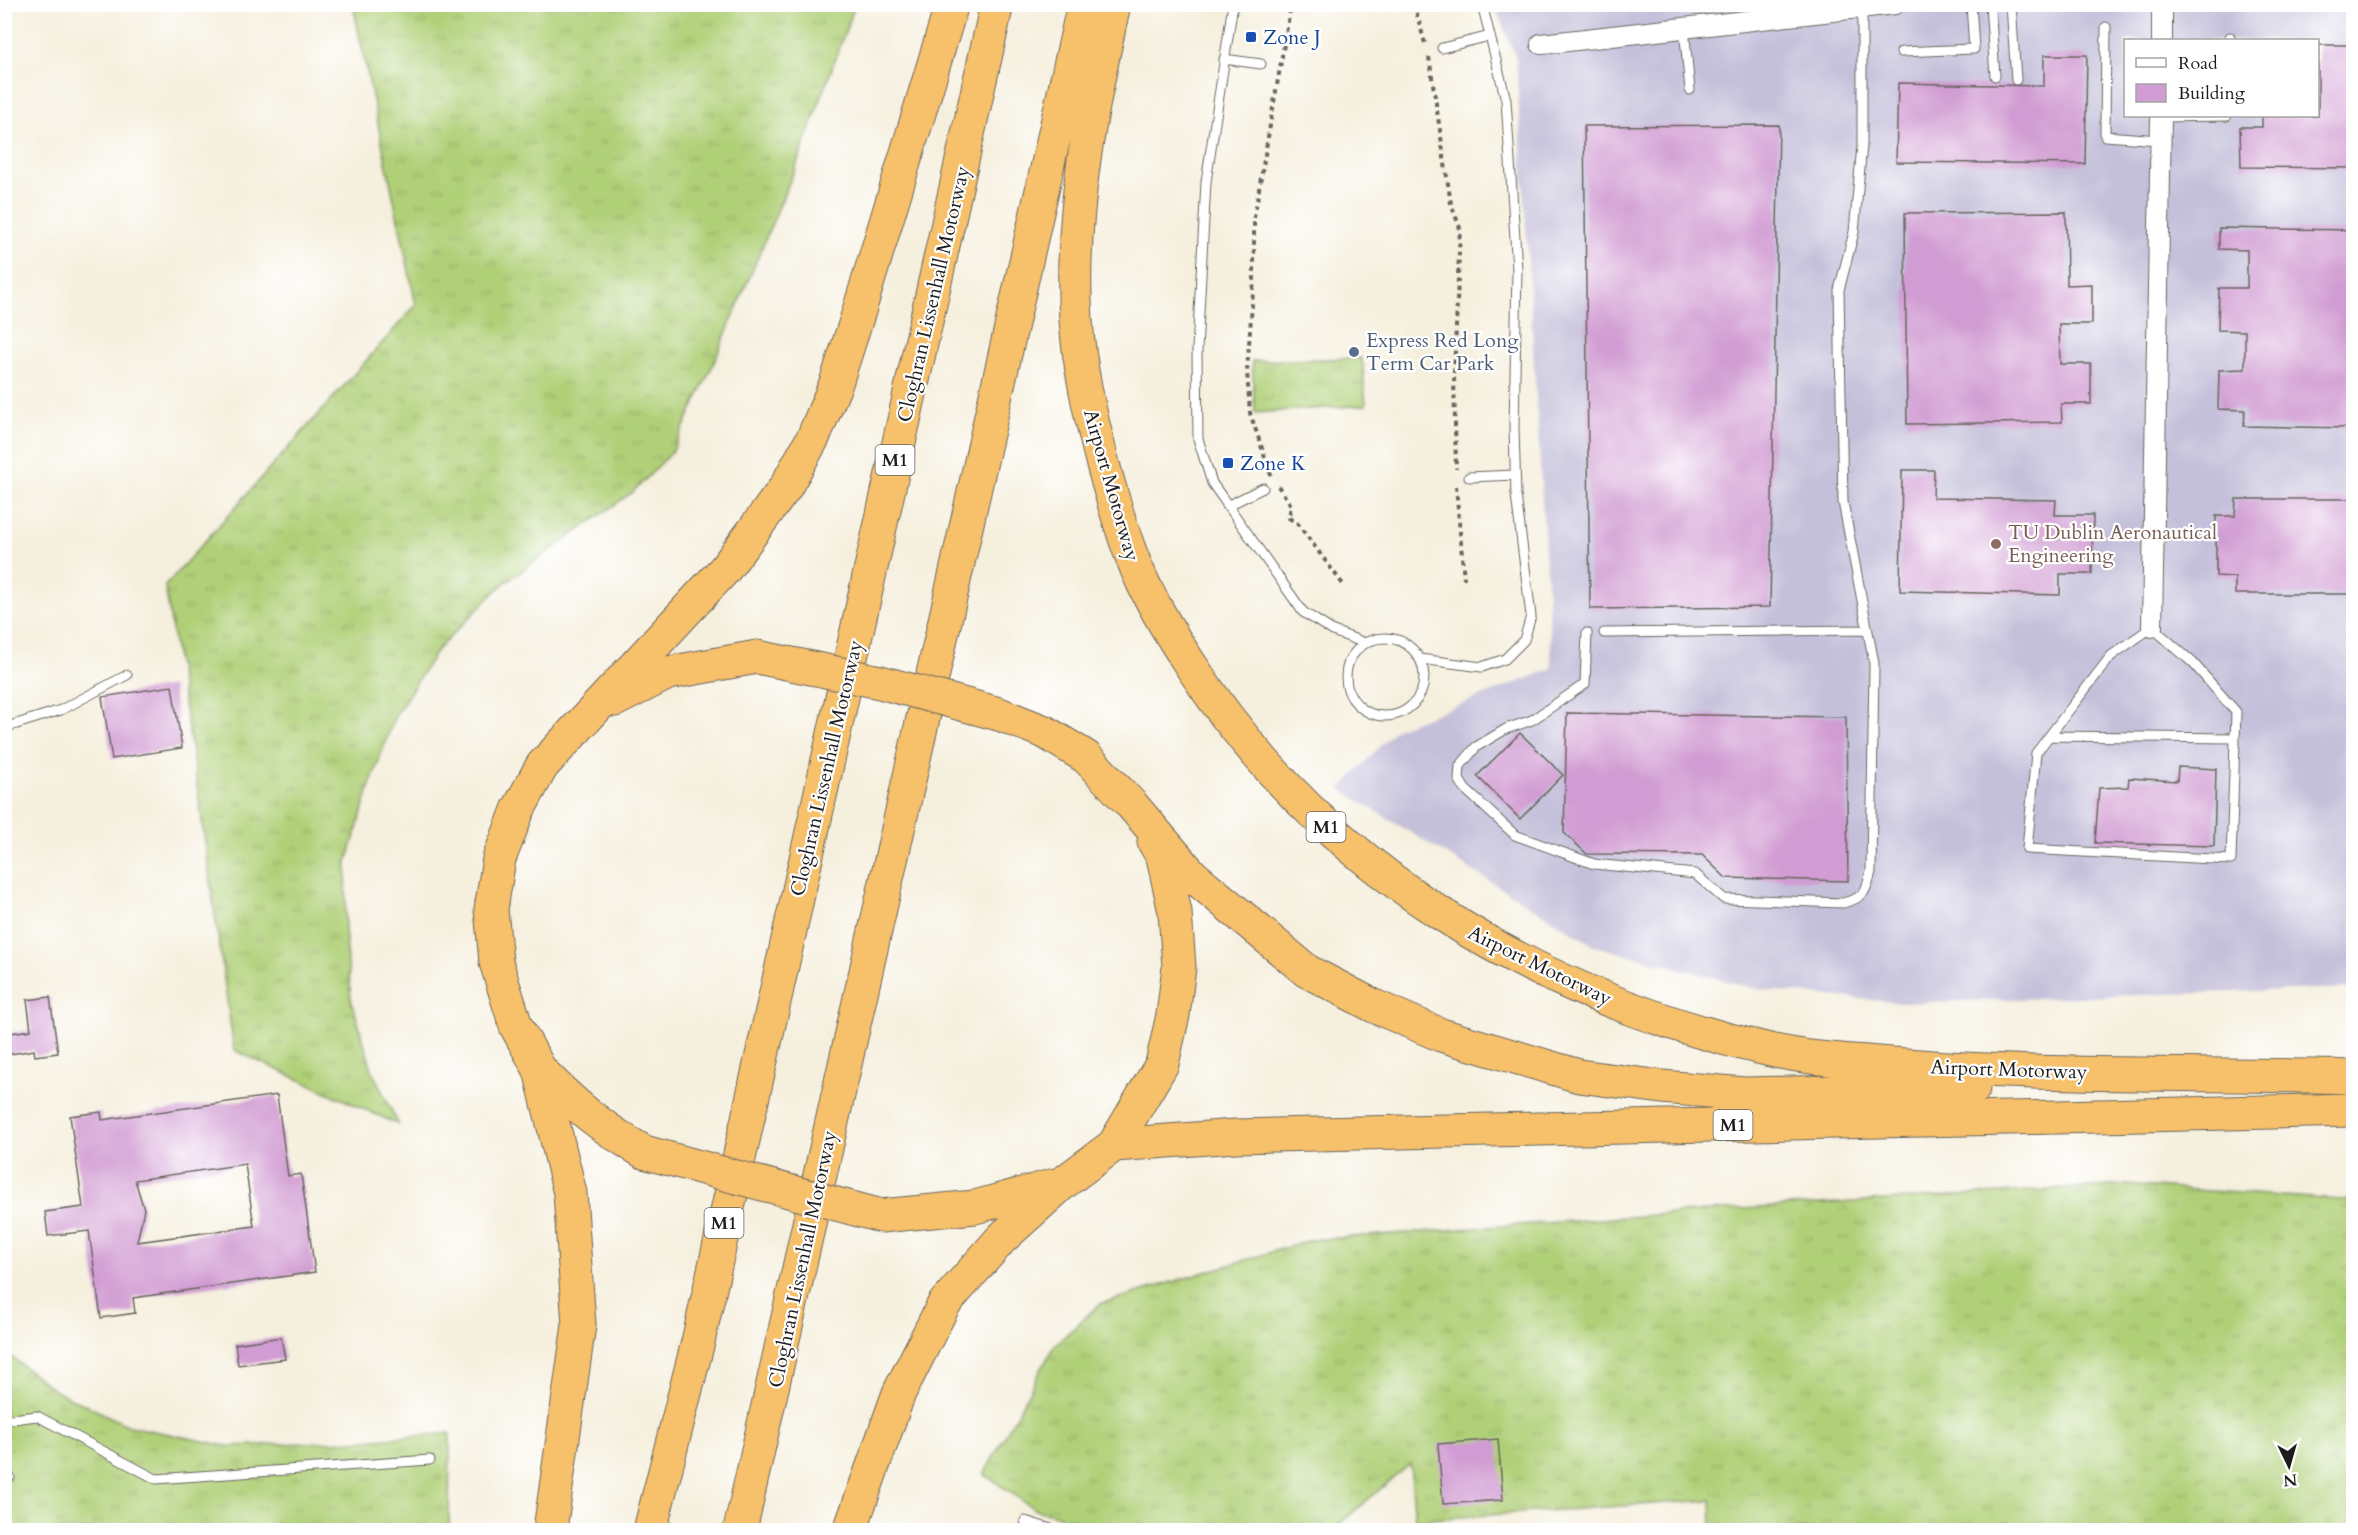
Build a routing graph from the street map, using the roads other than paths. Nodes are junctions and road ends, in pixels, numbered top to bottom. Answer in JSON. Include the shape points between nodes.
{"nodes":[{"id":1,"x":952,"y":4,"type":"edge"},
{"id":2,"x":997,"y":4,"type":"edge"},
{"id":3,"x":1084,"y":4,"type":"edge"},
{"id":4,"x":1114,"y":4,"type":"edge"},
{"id":5,"x":1233,"y":4,"type":"edge"},
{"id":6,"x":1482,"y":4,"type":"edge"},
{"id":7,"x":1895,"y":4,"type":"edge"},
{"id":8,"x":1971,"y":4,"type":"edge"},
{"id":9,"x":1990,"y":4,"type":"edge"},
{"id":10,"x":2011,"y":4,"type":"edge"},
{"id":11,"x":2162,"y":4,"type":"edge"},
{"id":12,"x":1862,"y":8,"type":"junction"},
{"id":13,"x":2106,"y":27,"type":"dead end"},
{"id":14,"x":1684,"y":28,"type":"junction"},
{"id":15,"x":1490,"y":36,"type":"junction"},
{"id":16,"x":2162,"y":39,"type":"edge"},
{"id":17,"x":1541,"y":44,"type":"dead end"},
{"id":18,"x":1442,"y":48,"type":"dead end"},
{"id":19,"x":1902,"y":51,"type":"dead end"},
{"id":20,"x":1224,"y":59,"type":"junction"},
{"id":21,"x":1261,"y":64,"type":"dead end"},
{"id":22,"x":1995,"y":76,"type":"dead end"},
{"id":23,"x":2016,"y":80,"type":"dead end"},
{"id":24,"x":1690,"y":90,"type":"dead end"},
{"id":25,"x":2161,"y":117,"type":"edge"},
{"id":26,"x":2160,"y":140,"type":"junction"},
{"id":27,"x":1515,"y":475,"type":"junction"},
{"id":28,"x":1469,"y":477,"type":"dead end"},
{"id":29,"x":1263,"y":488,"type":"dead end"},
{"id":30,"x":1227,"y":506,"type":"junction"},
{"id":31,"x":2151,"y":627,"type":"junction"},
{"id":32,"x":1867,"y":630,"type":"junction"},
{"id":33,"x":1587,"y":633,"type":"dead end"},
{"id":34,"x":1604,"y":633,"type":"dead end"},
{"id":35,"x":1365,"y":644,"type":"junction"},
{"id":36,"x":1420,"y":659,"type":"junction"},
{"id":37,"x":127,"y":675,"type":"dead end"},
{"id":38,"x":594,"y":711,"type":"junction"},
{"id":39,"x":4,"y":728,"type":"edge"},
{"id":40,"x":2049,"y":736,"type":"junction"},
{"id":41,"x":2235,"y":738,"type":"junction"},
{"id":42,"x":1131,"y":804,"type":"junction"},
{"id":43,"x":540,"y":1070,"type":"junction"},
{"id":44,"x":2354,"y":1079,"type":"edge"},
{"id":45,"x":2354,"y":1110,"type":"edge"},
{"id":46,"x":1114,"y":1145,"type":"junction"},
{"id":47,"x":1063,"y":1183,"type":"junction"},
{"id":48,"x":4,"y":1420,"type":"edge"},
{"id":49,"x":430,"y":1460,"type":"dead end"},
{"id":50,"x":1025,"y":1521,"type":"dead end"},
{"id":51,"x":550,"y":1530,"type":"edge"},
{"id":52,"x":650,"y":1530,"type":"edge"},
{"id":53,"x":740,"y":1530,"type":"edge"},
{"id":54,"x":850,"y":1530,"type":"edge"},
{"id":55,"x":1054,"y":1530,"type":"edge"}],
"edges":[{"from":1,"to":38,"type":"highway","number":"M1","via":[[853,331],[813,438],[785,488],[725,569]]},
{"from":2,"to":52,"type":"highway","name":"Cloghran Lissenhall Motorway","number":"M1","via":[[703,1319]]},
{"from":3,"to":53,"type":"highway","name":"Cloghran Lissenhall Motorway"},
{"from":4,"to":44,"type":"highway","name":"Airport Motorway","number":"M1","via":[[1089,121],[1077,208],[1076,321],[1089,409],[1114,507],[1136,567],[1175,642],[1219,709],[1319,822],[1419,901],[1496,948],[1597,995],[1770,1050],[1974,1071]]},
{"from":5,"to":20,"type":"lane"},
{"from":6,"to":15,"type":"lane"},
{"from":7,"to":12,"type":"street"},
{"from":8,"to":19,"type":"lane","via":[[1974,49]]},
{"from":9,"to":22,"type":"lane"},
{"from":10,"to":23,"type":"lane"},
{"from":11,"to":16,"type":"street"},
{"from":12,"to":14,"type":"street"},
{"from":12,"to":32,"type":"lane","via":[[1862,145],[1854,232],[1839,290],[1843,502]]},
{"from":13,"to":26,"type":"lane","via":[[2105,136]]},
{"from":14,"to":17,"type":"street"},
{"from":14,"to":24,"type":"lane"},
{"from":15,"to":18,"type":"lane"},
{"from":15,"to":27,"type":"lane","via":[[1506,100],[1516,258]]},
{"from":20,"to":21,"type":"lane"},
{"from":20,"to":30,"type":"lane","via":[[1206,182],[1197,350],[1198,439],[1212,483]]},
{"from":25,"to":26,"type":"street"},
{"from":26,"to":31,"type":"street"},
{"from":27,"to":28,"type":"lane"},
{"from":27,"to":36,"type":"lane","via":[[1531,616],[1524,640],[1505,659],[1482,667]]},
{"from":29,"to":30,"type":"lane"},
{"from":30,"to":35,"type":"lane","via":[[1303,612],[1333,631]]},
{"from":31,"to":40,"type":"lane","via":[[2110,656]]},
{"from":31,"to":41,"type":"lane","via":[[2193,663],[2230,703],[2236,712]]},
{"from":32,"to":33,"type":"lane","via":[[1874,663],[1871,872],[1858,899],[1843,903],[1724,899],[1695,874],[1594,864],[1515,835],[1465,789],[1459,779],[1460,766],[1476,747],[1506,729],[1532,720],[1585,684]]},
{"from":32,"to":34,"type":"lane"},
{"from":35,"to":36,"type":"lane","via":[[1377,639],[1396,640],[1413,649]]},
{"from":35,"to":36,"type":"lane","via":[[1355,652],[1346,676],[1354,700],[1375,715],[1400,713],[1420,696],[1424,678]]},
{"from":37,"to":39,"type":"lane","via":[[61,710]]},
{"from":38,"to":42,"type":"highway","number":"M1","bridge":true,"via":[[668,673],[757,657],[880,682],[999,714],[1045,732],[1086,757]]},
{"from":38,"to":43,"type":"highway","number":"M1","via":[[542,766],[518,810],[499,859],[491,909],[496,962],[516,1026]]},
{"from":40,"to":41,"type":"lane"},
{"from":40,"to":41,"type":"lane","via":[[2036,753],[2027,849],[2231,860]]},
{"from":42,"to":44,"type":"highway","number":"M1","via":[[1192,875],[1307,971],[1442,1035],[1580,1076],[1745,1094]]},
{"from":42,"to":46,"type":"highway","number":"M1","via":[[1163,857],[1175,912],[1179,967],[1162,1064]]},
{"from":43,"to":47,"type":"highway","number":"M1","bridge":true,"via":[[582,1112],[644,1152],[881,1216],[975,1207]]},
{"from":43,"to":51,"type":"highway","via":[[570,1193],[579,1325]]},
{"from":45,"to":46,"type":"highway","number":"M1","via":[[1235,1136]]},
{"from":46,"to":47,"type":"highway","number":"M1"},
{"from":47,"to":54,"type":"highway","number":"M1","via":[[1002,1238],[944,1304],[899,1393]]},
{"from":48,"to":49,"type":"lane","via":[[37,1416],[156,1479]]},
{"from":50,"to":55,"type":"lane"}]}
